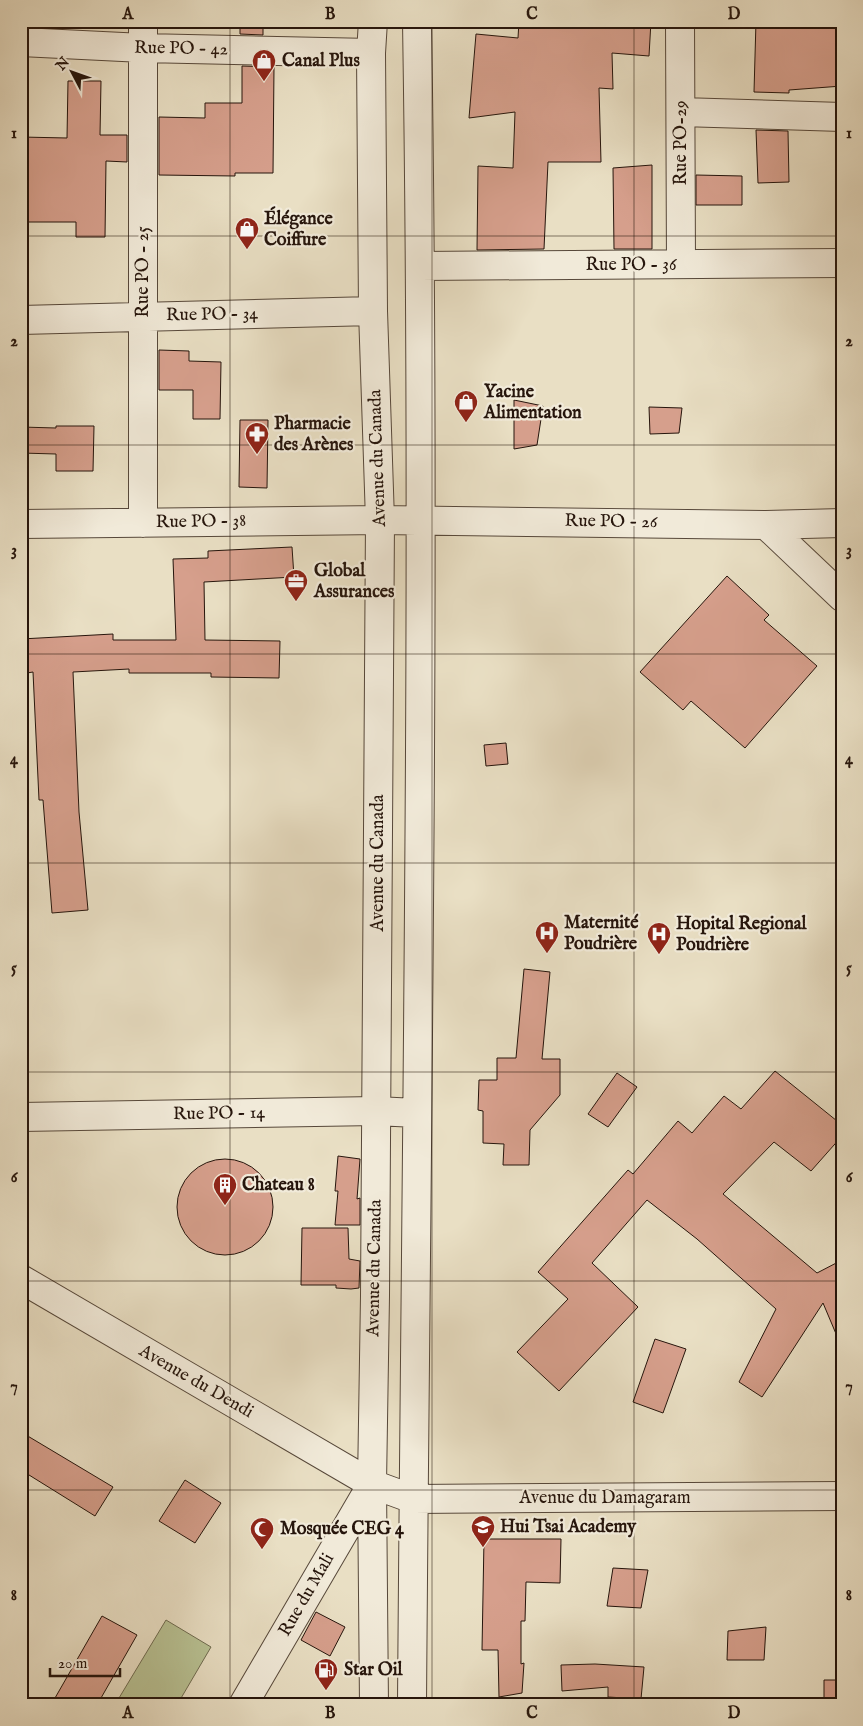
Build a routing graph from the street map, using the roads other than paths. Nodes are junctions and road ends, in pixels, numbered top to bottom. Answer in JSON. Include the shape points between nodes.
{"nodes":[{"id":1,"x":143,"y":21,"type":"edge"},
{"id":2,"x":372,"y":21,"type":"edge"},
{"id":3,"x":417,"y":21,"type":"edge"},
{"id":4,"x":680,"y":21,"type":"edge"},
{"id":5,"x":21,"y":42,"type":"edge"},
{"id":6,"x":143,"y":48,"type":"junction"},
{"id":7,"x":371,"y":53,"type":"junction"},
{"id":8,"x":681,"y":112,"type":"junction"},
{"id":9,"x":842,"y":116,"type":"edge"},
{"id":10,"x":842,"y":263,"type":"edge"},
{"id":11,"x":681,"y":264,"type":"junction"},
{"id":12,"x":421,"y":266,"type":"junction"},
{"id":13,"x":373,"y":311,"type":"junction"},
{"id":14,"x":143,"y":317,"type":"junction"},
{"id":15,"x":21,"y":320,"type":"edge"},
{"id":16,"x":380,"y":520,"type":"junction"},
{"id":17,"x":421,"y":520,"type":"junction"},
{"id":18,"x":143,"y":523,"type":"junction"},
{"id":19,"x":842,"y":523,"type":"edge"},
{"id":20,"x":21,"y":524,"type":"edge"},
{"id":21,"x":766,"y":524,"type":"junction"},
{"id":22,"x":842,"y":597,"type":"edge"},
{"id":23,"x":376,"y":1111,"type":"junction"},
{"id":24,"x":416,"y":1113,"type":"junction"},
{"id":25,"x":21,"y":1117,"type":"edge"},
{"id":26,"x":21,"y":1279,"type":"edge"},
{"id":27,"x":372,"y":1484,"type":"junction"},
{"id":28,"x":842,"y":1496,"type":"edge"},
{"id":29,"x":413,"y":1499,"type":"junction"},
{"id":30,"x":243,"y":1705,"type":"edge"},
{"id":31,"x":374,"y":1705,"type":"edge"},
{"id":32,"x":412,"y":1705,"type":"edge"}],
"edges":[{"from":1,"to":6,"type":"street","name":"Rue PO - 25"},
{"from":2,"to":7,"type":"street","name":"Avenue du Canada"},
{"from":3,"to":12,"type":"street"},
{"from":4,"to":8,"type":"street","name":"Rue PO-29"},
{"from":5,"to":6,"type":"street","name":"Rue PO - 42"},
{"from":6,"to":7,"type":"street","name":"Rue PO - 42"},
{"from":6,"to":14,"type":"street","name":"Rue PO - 25"},
{"from":7,"to":13,"type":"street","name":"Avenue du Canada"},
{"from":8,"to":9,"type":"street"},
{"from":8,"to":11,"type":"street","name":"Rue PO-29"},
{"from":10,"to":11,"type":"street","name":"Rue PO - 36"},
{"from":11,"to":12,"type":"street","name":"Rue PO - 36"},
{"from":12,"to":17,"type":"street"},
{"from":13,"to":14,"type":"street","name":"Rue PO - 34"},
{"from":13,"to":16,"type":"street","name":"Avenue du Canada"},
{"from":14,"to":15,"type":"street","name":"Rue PO - 34"},
{"from":14,"to":18,"type":"street","name":"Rue PO - 25"},
{"from":16,"to":17,"type":"street","name":"Rue PO - 26"},
{"from":16,"to":18,"type":"street","name":"Rue PO - 38"},
{"from":16,"to":23,"type":"street","name":"Avenue du Canada"},
{"from":17,"to":21,"type":"street","name":"Rue PO - 26"},
{"from":17,"to":24,"type":"street"},
{"from":18,"to":20,"type":"street","name":"Rue PO - 38"},
{"from":19,"to":21,"type":"street","name":"Rue PO - 26"},
{"from":21,"to":22,"type":"street"},
{"from":23,"to":24,"type":"street","name":"Rue PO - 14"},
{"from":23,"to":25,"type":"street","name":"Rue PO - 14"},
{"from":23,"to":27,"type":"street","name":"Avenue du Canada"},
{"from":24,"to":29,"type":"street"},
{"from":26,"to":27,"type":"street","name":"Avenue du Dendi"},
{"from":27,"to":29,"type":"street","name":"Avenue du Damagaram"},
{"from":27,"to":30,"type":"street","name":"Rue du Mali"},
{"from":27,"to":31,"type":"street","name":"Avenue du Canada"},
{"from":28,"to":29,"type":"street","name":"Avenue du Damagaram"},
{"from":29,"to":32,"type":"street"}]}
